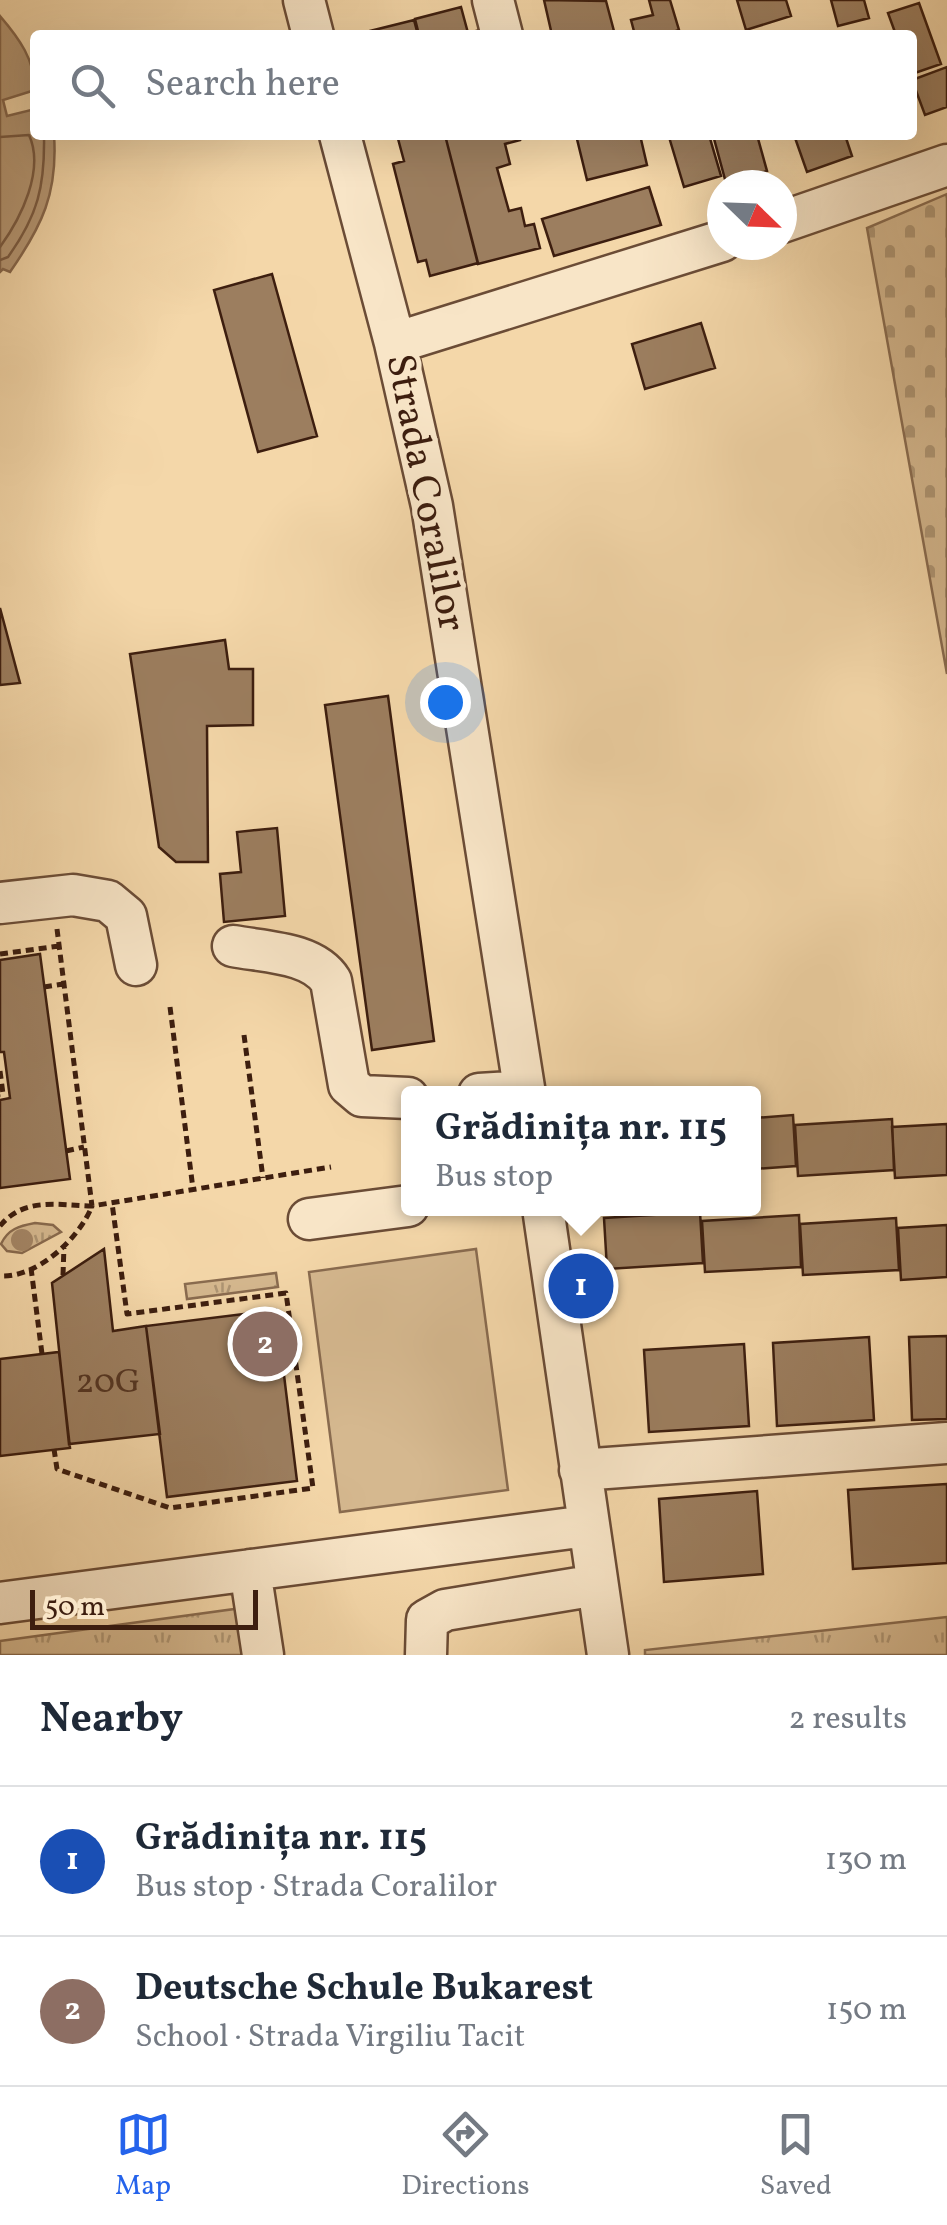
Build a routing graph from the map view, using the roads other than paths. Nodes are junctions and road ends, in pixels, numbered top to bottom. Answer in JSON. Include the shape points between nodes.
{"nodes":[{"id":1,"x":304,"y":0,"type":"edge"},
{"id":2,"x":493,"y":0,"type":"edge"},
{"id":3,"x":312,"y":30,"type":"edge"},
{"id":4,"x":501,"y":30,"type":"edge"},
{"id":5,"x":341,"y":140,"type":"edge"},
{"id":6,"x":947,"y":165,"type":"edge"},
{"id":7,"x":797,"y":217,"type":"edge"},
{"id":8,"x":707,"y":247,"type":"edge"},
{"id":9,"x":395,"y":343,"type":"junction"},
{"id":10,"x":0,"y":903,"type":"edge"},
{"id":11,"x":233,"y":946,"type":"dead end"},
{"id":12,"x":136,"y":965,"type":"dead end"},
{"id":13,"x":523,"y":1086,"type":"edge"},
{"id":14,"x":401,"y":1098,"type":"edge"},
{"id":15,"x":401,"y":1207,"type":"edge"},
{"id":16,"x":544,"y":1216,"type":"edge"},
{"id":17,"x":309,"y":1219,"type":"dead end"},
{"id":18,"x":947,"y":1442,"type":"edge"},
{"id":19,"x":580,"y":1470,"type":"junction"},
{"id":20,"x":587,"y":1526,"type":"junction"},
{"id":21,"x":250,"y":1570,"type":"junction"},
{"id":22,"x":597,"y":1585,"type":"junction"},
{"id":23,"x":0,"y":1603,"type":"edge"},
{"id":24,"x":263,"y":1655,"type":"edge"},
{"id":25,"x":426,"y":1655,"type":"edge"},
{"id":26,"x":608,"y":1655,"type":"edge"}],
"edges":[{"from":1,"to":3,"type":"street"},
{"from":2,"to":4,"type":"street"},
{"from":5,"to":9,"type":"street","name":"Strada Coralilor"},
{"from":6,"to":7,"type":"street"},
{"from":8,"to":9,"type":"street"},
{"from":9,"to":13,"type":"street","name":"Strada Coralilor","via":[[432,506]]},
{"from":10,"to":12,"type":"street","via":[[73,895],[108,901],[126,916]]},
{"from":11,"to":14,"type":"street","via":[[324,969],[332,981],[349,1085],[362,1096]]},
{"from":15,"to":17,"type":"street"},
{"from":16,"to":19,"type":"street"},
{"from":18,"to":19,"type":"street"},
{"from":19,"to":20,"type":"street"},
{"from":20,"to":21,"type":"street"},
{"from":20,"to":22,"type":"street"},
{"from":21,"to":23,"type":"street"},
{"from":21,"to":24,"type":"street"},
{"from":22,"to":25,"type":"street","via":[[445,1610],[427,1620]]},
{"from":22,"to":26,"type":"street"}]}
